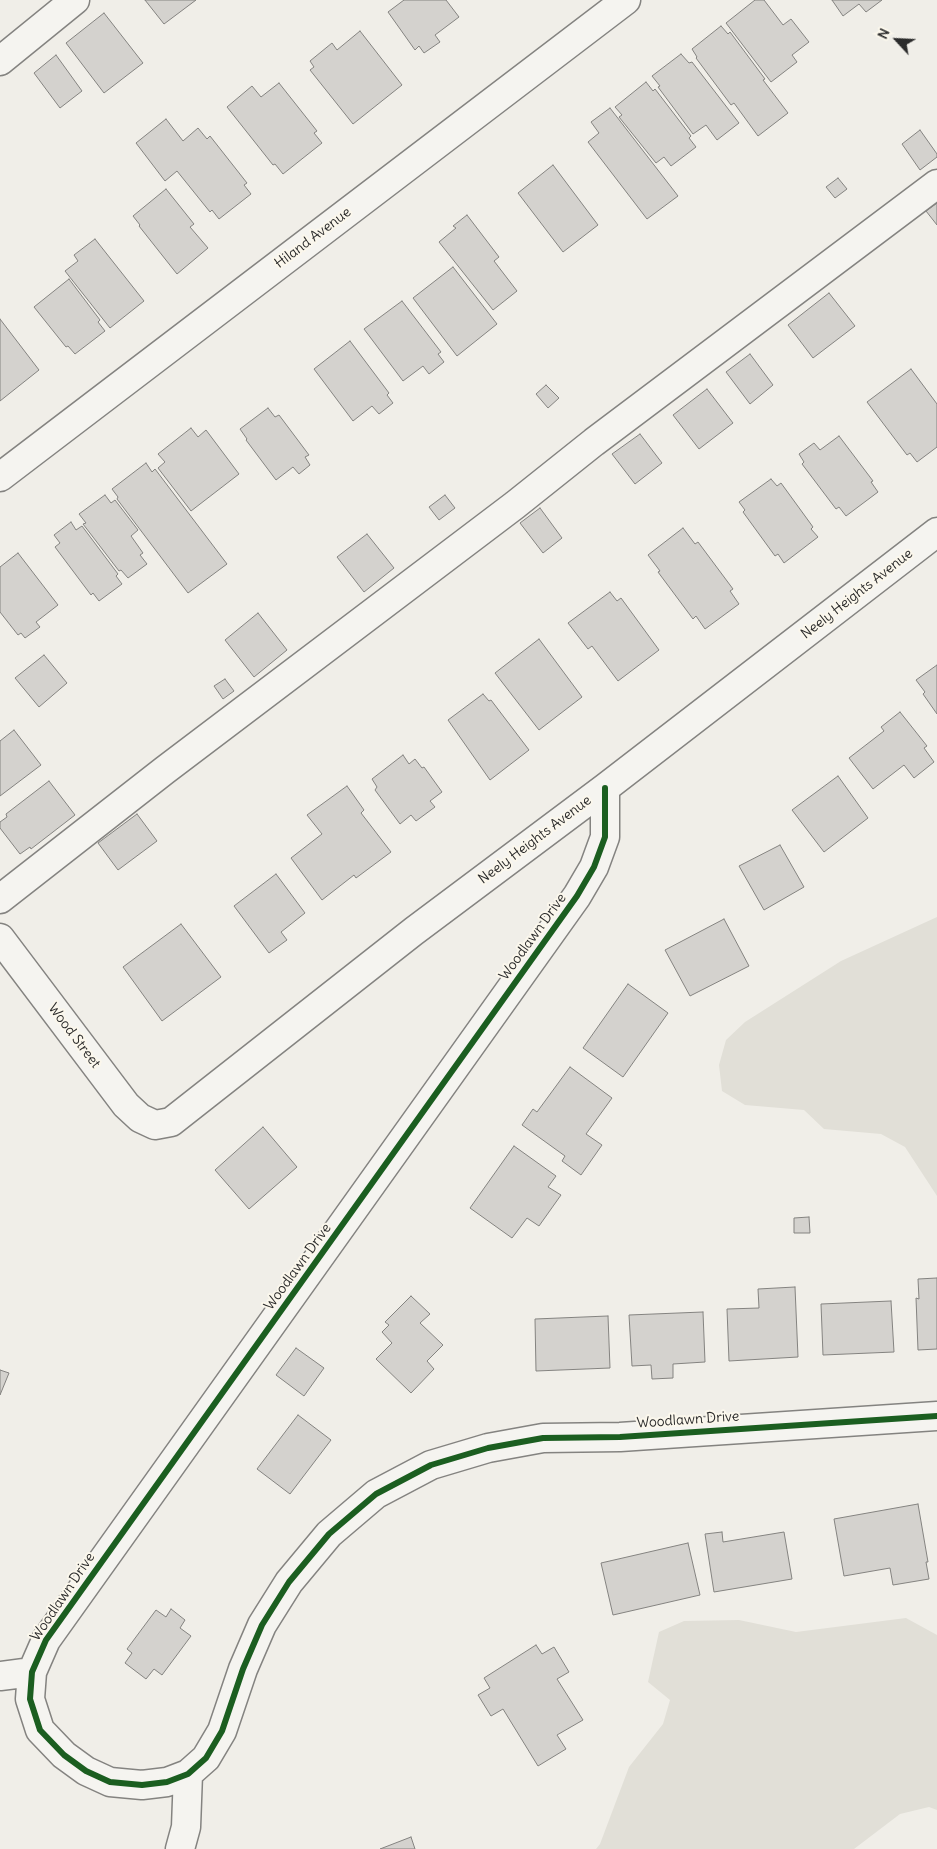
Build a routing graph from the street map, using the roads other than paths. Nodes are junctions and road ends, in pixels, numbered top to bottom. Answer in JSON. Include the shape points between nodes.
{"nodes":[{"id":1,"x":75,"y":0,"type":"edge"},
{"id":2,"x":626,"y":0,"type":"edge"},
{"id":3,"x":0,"y":61,"type":"edge"},
{"id":4,"x":937,"y":184,"type":"edge"},
{"id":5,"x":0,"y":476,"type":"edge"},
{"id":6,"x":937,"y":532,"type":"edge"},
{"id":7,"x":605,"y":788,"type":"junction"},
{"id":8,"x":0,"y":899,"type":"edge"},
{"id":9,"x":0,"y":938,"type":"edge"},
{"id":10,"x":155,"y":1125,"type":"joint"},
{"id":11,"x":937,"y":1416,"type":"edge"},
{"id":12,"x":32,"y":1672,"type":"junction"},
{"id":13,"x":0,"y":1676,"type":"edge"},
{"id":14,"x":188,"y":1774,"type":"junction"},
{"id":15,"x":180,"y":1849,"type":"edge"}],
"edges":[{"from":1,"to":3,"type":"street"},
{"from":2,"to":5,"type":"street","name":"Hiland Avenue"},
{"from":4,"to":8,"type":"street","via":[[164,770]]},
{"from":6,"to":7,"type":"street","name":"Neely Heights Avenue"},
{"from":7,"to":10,"type":"street","name":"Neely Heights Avenue","via":[[262,1049],[188,1110],[171,1122]]},
{"from":7,"to":12,"type":"street","name":"Woodlawn Drive","via":[[605,837],[594,867],[577,896],[46,1640]]},
{"from":9,"to":10,"type":"street","name":"Wood Street","via":[[126,1105],[140,1118]]},
{"from":11,"to":14,"type":"street","name":"Woodlawn Drive","via":[[620,1437],[543,1438],[488,1448],[431,1465],[376,1494],[329,1534],[290,1582],[262,1625],[222,1731],[206,1758]]},
{"from":12,"to":13,"type":"street"},
{"from":12,"to":14,"type":"street","name":"Woodlawn Drive","via":[[30,1698],[40,1730],[64,1755],[86,1771],[110,1782],[142,1785],[167,1782]]},
{"from":14,"to":15,"type":"street","via":[[186,1827]]}]}
